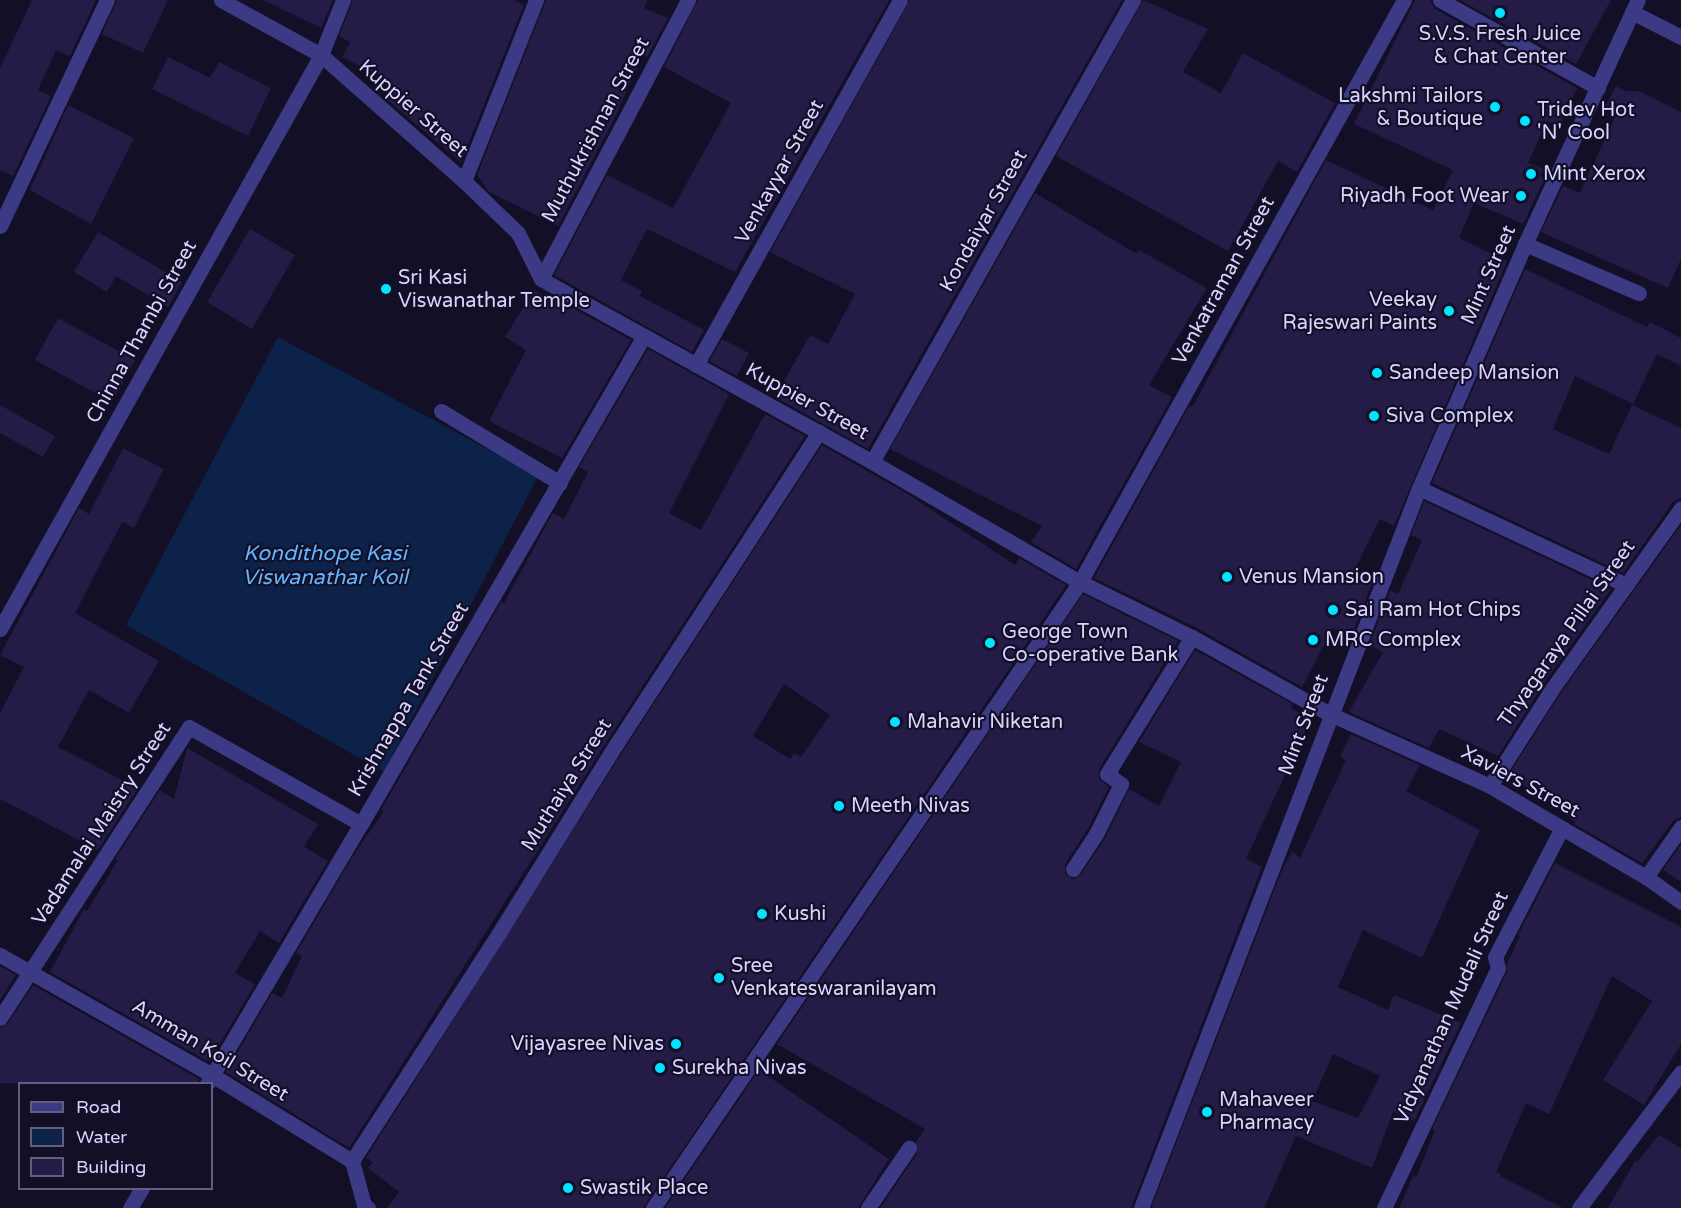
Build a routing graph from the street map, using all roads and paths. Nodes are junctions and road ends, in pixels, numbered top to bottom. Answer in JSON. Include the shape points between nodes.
{"nodes":[{"id":1,"x":107,"y":0,"type":"edge"},
{"id":2,"x":221,"y":0,"type":"edge"},
{"id":3,"x":343,"y":0,"type":"edge"},
{"id":4,"x":536,"y":0,"type":"edge"},
{"id":5,"x":688,"y":0,"type":"edge"},
{"id":6,"x":900,"y":0,"type":"edge"},
{"id":7,"x":1133,"y":0,"type":"edge"},
{"id":8,"x":1404,"y":0,"type":"edge"},
{"id":9,"x":1440,"y":0,"type":"edge"},
{"id":10,"x":1635,"y":6,"type":"edge"},
{"id":11,"x":1681,"y":37,"type":"edge"},
{"id":12,"x":321,"y":55,"type":"junction"},
{"id":13,"x":1598,"y":88,"type":"junction"},
{"id":14,"x":464,"y":181,"type":"junction"},
{"id":15,"x":0,"y":226,"type":"edge"},
{"id":16,"x":1525,"y":244,"type":"junction"},
{"id":17,"x":541,"y":279,"type":"junction"},
{"id":18,"x":1639,"y":293,"type":"dead end"},
{"id":19,"x":644,"y":336,"type":"junction"},
{"id":20,"x":696,"y":365,"type":"junction"},
{"id":21,"x":441,"y":411,"type":"dead end"},
{"id":22,"x":819,"y":432,"type":"junction"},
{"id":23,"x":872,"y":462,"type":"junction"},
{"id":24,"x":560,"y":483,"type":"junction"},
{"id":25,"x":1419,"y":488,"type":"junction"},
{"id":26,"x":1681,"y":508,"type":"edge"},
{"id":27,"x":1080,"y":582,"type":"junction"},
{"id":28,"x":1626,"y":585,"type":"junction"},
{"id":29,"x":0,"y":629,"type":"edge"},
{"id":30,"x":1192,"y":637,"type":"junction"},
{"id":31,"x":1330,"y":714,"type":"junction"},
{"id":32,"x":1490,"y":786,"type":"junction"},
{"id":33,"x":361,"y":825,"type":"junction"},
{"id":34,"x":1681,"y":827,"type":"edge"},
{"id":35,"x":1562,"y":828,"type":"junction"},
{"id":36,"x":1073,"y":869,"type":"dead end"},
{"id":37,"x":1646,"y":877,"type":"junction"},
{"id":38,"x":1681,"y":902,"type":"edge"},
{"id":39,"x":0,"y":955,"type":"edge"},
{"id":40,"x":31,"y":971,"type":"junction"},
{"id":41,"x":0,"y":1018,"type":"edge"},
{"id":42,"x":1681,"y":1072,"type":"edge"},
{"id":43,"x":210,"y":1079,"type":"edge"},
{"id":44,"x":909,"y":1148,"type":"dead end"},
{"id":45,"x":352,"y":1161,"type":"junction"},
{"id":46,"x":141,"y":1190,"type":"edge"},
{"id":47,"x":1583,"y":1206,"type":"edge"},
{"id":48,"x":365,"y":1207,"type":"edge"},
{"id":49,"x":130,"y":1208,"type":"edge"},
{"id":50,"x":653,"y":1208,"type":"edge"},
{"id":51,"x":868,"y":1208,"type":"edge"},
{"id":52,"x":1141,"y":1208,"type":"edge"},
{"id":53,"x":1384,"y":1208,"type":"edge"}],
"edges":[{"from":1,"to":15,"type":"street"},
{"from":2,"to":12,"type":"street","name":"Kuppier Street"},
{"from":3,"to":12,"type":"street","name":"Chinna Thambi Street"},
{"from":4,"to":14,"type":"street"},
{"from":5,"to":17,"type":"street","name":"Muthukrishnan Street"},
{"from":6,"to":20,"type":"street","name":"Venkayyar Street"},
{"from":7,"to":23,"type":"street","name":"Kondaiyar Street"},
{"from":8,"to":27,"type":"street","name":"Venkatraman Street"},
{"from":9,"to":13,"type":"street"},
{"from":10,"to":11,"type":"street"},
{"from":10,"to":13,"type":"street","name":"Mint Street"},
{"from":12,"to":14,"type":"street","name":"Kuppier Street"},
{"from":12,"to":29,"type":"street","name":"Chinna Thambi Street"},
{"from":13,"to":16,"type":"street","name":"Mint Street"},
{"from":14,"to":17,"type":"street","name":"Kuppier Street","via":[[518,233]]},
{"from":16,"to":18,"type":"street"},
{"from":16,"to":25,"type":"street","name":"Mint Street"},
{"from":17,"to":19,"type":"street","name":"Kuppier Street"},
{"from":19,"to":20,"type":"street","name":"Kuppier Street"},
{"from":19,"to":24,"type":"street","name":"Krishnappa Tank Street"},
{"from":20,"to":22,"type":"street","name":"Kuppier Street"},
{"from":21,"to":24,"type":"street"},
{"from":22,"to":23,"type":"street","name":"Kuppier Street"},
{"from":22,"to":45,"type":"street","name":"Muthaiya Street"},
{"from":23,"to":27,"type":"street","name":"Kuppier Street"},
{"from":24,"to":33,"type":"street","name":"Krishnappa Tank Street"},
{"from":25,"to":28,"type":"street"},
{"from":25,"to":31,"type":"street","name":"Mint Street"},
{"from":26,"to":28,"type":"street","name":"Thyagaraya Pillai Street"},
{"from":27,"to":30,"type":"street","name":"Kuppier Street"},
{"from":27,"to":50,"type":"street","name":"Venkatraman Street"},
{"from":28,"to":32,"type":"street","name":"Thyagaraya Pillai Street","via":[[1552,689]]},
{"from":30,"to":31,"type":"street","name":"Kuppier Street"},
{"from":30,"to":36,"type":"street","via":[[1107,774],[1120,784],[1096,834]]},
{"from":31,"to":32,"type":"street","name":"Xaviers Street"},
{"from":31,"to":52,"type":"street","name":"Mint Street"},
{"from":32,"to":35,"type":"street","name":"Xaviers Street"},
{"from":33,"to":40,"type":"street","name":"Vadamalai Maistry Street","via":[[189,727]]},
{"from":33,"to":43,"type":"street","name":"Krishnappa Tank Street"},
{"from":34,"to":37,"type":"street"},
{"from":35,"to":37,"type":"street","name":"Xaviers Street"},
{"from":35,"to":53,"type":"street","name":"Vidyanathan Mudali Street","via":[[1495,957],[1498,968]]},
{"from":37,"to":38,"type":"street","name":"Xaviers Street"},
{"from":39,"to":40,"type":"street","name":"Amman Koil Street"},
{"from":40,"to":41,"type":"street","name":"Vadamalai Maistry Street"},
{"from":40,"to":43,"type":"street","name":"Amman Koil Street"},
{"from":42,"to":47,"type":"street"},
{"from":43,"to":45,"type":"street","name":"Amman Koil Street"},
{"from":44,"to":51,"type":"street"},
{"from":45,"to":48,"type":"street"},
{"from":46,"to":49,"type":"street"}]}
